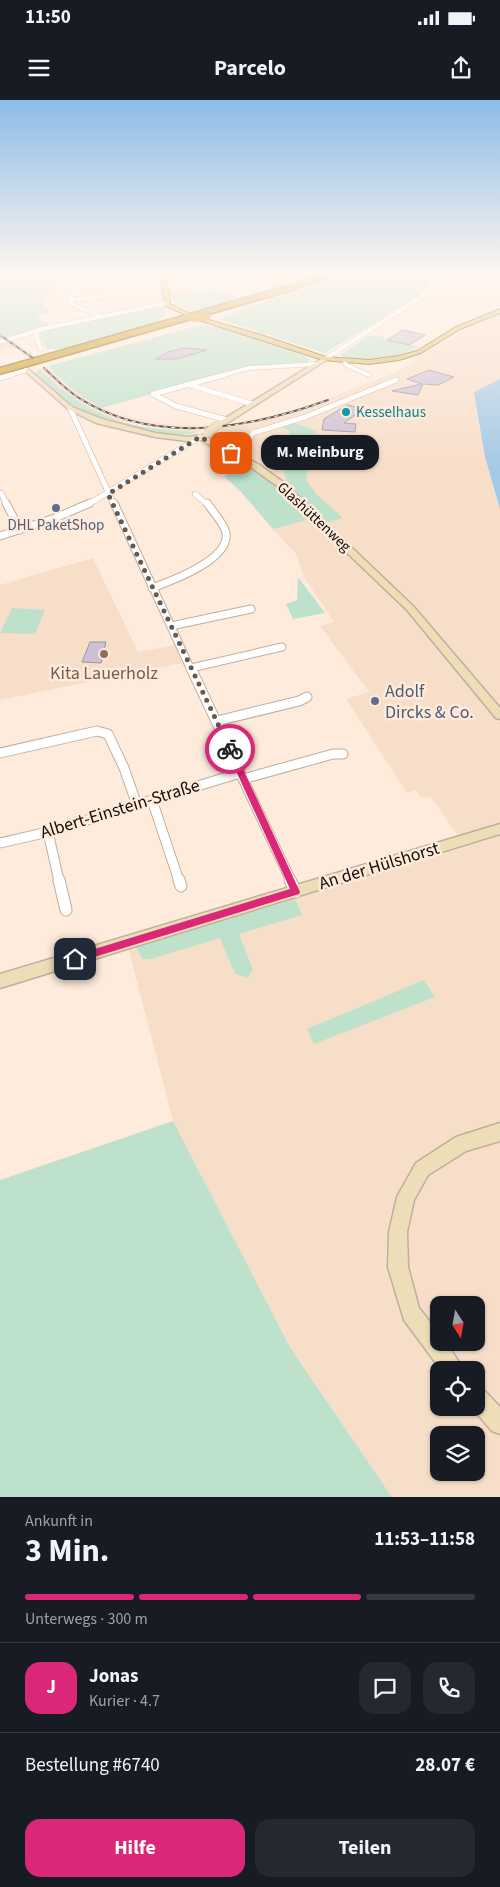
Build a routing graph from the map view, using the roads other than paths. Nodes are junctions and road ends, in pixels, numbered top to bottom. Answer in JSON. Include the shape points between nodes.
{"nodes":[{"id":1,"x":38,"y":340,"type":"edge"},
{"id":2,"x":105,"y":340,"type":"edge"},
{"id":3,"x":117,"y":340,"type":"edge"},
{"id":4,"x":120,"y":340,"type":"edge"},
{"id":5,"x":136,"y":340,"type":"edge"},
{"id":6,"x":271,"y":340,"type":"edge"},
{"id":7,"x":354,"y":340,"type":"edge"},
{"id":8,"x":439,"y":340,"type":"edge"},
{"id":9,"x":114,"y":347,"type":"junction"},
{"id":10,"x":41,"y":349,"type":"joint"},
{"id":11,"x":70,"y":350,"type":"junction"},
{"id":12,"x":325,"y":359,"type":"junction"},
{"id":13,"x":55,"y":360,"type":"junction"},
{"id":14,"x":345,"y":362,"type":"junction"},
{"id":15,"x":315,"y":364,"type":"junction"},
{"id":16,"x":37,"y":367,"type":"joint"},
{"id":17,"x":27,"y":370,"type":"junction"},
{"id":18,"x":0,"y":374,"type":"edge"},
{"id":19,"x":369,"y":375,"type":"dead end"},
{"id":20,"x":396,"y":380,"type":"dead end"},
{"id":21,"x":189,"y":385,"type":"junction"},
{"id":22,"x":252,"y":404,"type":"junction"},
{"id":23,"x":70,"y":408,"type":"junction"},
{"id":24,"x":227,"y":420,"type":"junction"},
{"id":25,"x":204,"y":435,"type":"junction"},
{"id":26,"x":231,"y":453,"type":"junction"},
{"id":27,"x":1,"y":493,"type":"edge"},
{"id":28,"x":108,"y":494,"type":"junction"},
{"id":29,"x":195,"y":494,"type":"dead end"},
{"id":30,"x":20,"y":530,"type":"junction"},
{"id":31,"x":0,"y":536,"type":"edge"},
{"id":32,"x":152,"y":588,"type":"junction"},
{"id":33,"x":251,"y":609,"type":"dead end"},
{"id":34,"x":171,"y":626,"type":"junction"},
{"id":35,"x":282,"y":647,"type":"dead end"},
{"id":36,"x":191,"y":668,"type":"junction"},
{"id":37,"x":307,"y":697,"type":"dead end"},
{"id":38,"x":500,"y":715,"type":"edge"},
{"id":39,"x":217,"y":721,"type":"junction"},
{"id":40,"x":0,"y":752,"type":"edge"},
{"id":41,"x":343,"y":754,"type":"dead end"},
{"id":42,"x":242,"y":776,"type":"junction"},
{"id":43,"x":152,"y":800,"type":"junction"},
{"id":44,"x":137,"y":805,"type":"junction"},
{"id":45,"x":500,"y":829,"type":"edge"},
{"id":46,"x":48,"y":832,"type":"junction"},
{"id":47,"x":0,"y":843,"type":"edge"},
{"id":48,"x":181,"y":886,"type":"dead end"},
{"id":49,"x":296,"y":892,"type":"junction"},
{"id":50,"x":66,"y":910,"type":"dead end"},
{"id":51,"x":0,"y":981,"type":"edge"},
{"id":52,"x":500,"y":1132,"type":"edge"},
{"id":53,"x":447,"y":1361,"type":"edge"},
{"id":54,"x":485,"y":1406,"type":"edge"},
{"id":55,"x":500,"y":1423,"type":"edge"}],
"edges":[{"from":1,"to":10,"type":"street"},
{"from":2,"to":11,"type":"highway"},
{"from":3,"to":18,"type":"highway"},
{"from":4,"to":13,"type":"highway"},
{"from":5,"to":9,"type":"highway"},
{"from":6,"to":12,"type":"main road"},
{"from":7,"to":12,"type":"street"},
{"from":8,"to":14,"type":"main road","via":[[410,356]]},
{"from":9,"to":13,"type":"highway"},
{"from":9,"to":16,"type":"highway"},
{"from":10,"to":11,"type":"highway","via":[[53,352]]},
{"from":11,"to":18,"type":"highway"},
{"from":12,"to":14,"type":"main road"},
{"from":12,"to":15,"type":"street"},
{"from":13,"to":18,"type":"highway"},
{"from":14,"to":19,"type":"street"},
{"from":15,"to":21,"type":"street","via":[[250,368]]},
{"from":15,"to":22,"type":"street"},
{"from":16,"to":17,"type":"street"},
{"from":17,"to":18,"type":"street"},
{"from":17,"to":23,"type":"street","name":"Glashüttenweg"},
{"from":20,"to":26,"type":"street","via":[[305,417],[253,433],[241,450]]},
{"from":21,"to":22,"type":"street"},
{"from":21,"to":24,"type":"street","via":[[153,394],[176,406]]},
{"from":22,"to":24,"type":"street"},
{"from":23,"to":25,"type":"street","name":"Glashüttenweg","via":[[136,432],[187,439]]},
{"from":23,"to":28,"type":"street"},
{"from":24,"to":25,"type":"street","bridge":true},
{"from":25,"to":26,"type":"street","name":"Glashüttenweg"},
{"from":25,"to":28,"type":"street"},
{"from":26,"to":38,"type":"street","name":"Glashüttenweg","via":[[280,484],[410,608]]},
{"from":27,"to":30,"type":"street"},
{"from":28,"to":30,"type":"street"},
{"from":28,"to":32,"type":"street"},
{"from":29,"to":32,"type":"street","via":[[202,497],[223,527],[225,542],[214,556],[195,569]]},
{"from":30,"to":31,"type":"street"},
{"from":32,"to":34,"type":"street"},
{"from":33,"to":34,"type":"street"},
{"from":34,"to":36,"type":"street"},
{"from":35,"to":36,"type":"street"},
{"from":36,"to":39,"type":"street"},
{"from":37,"to":39,"type":"street"},
{"from":39,"to":42,"type":"street"},
{"from":40,"to":44,"type":"street","via":[[103,731],[108,734],[124,768]]},
{"from":41,"to":42,"type":"street","name":"Albert-Einstein-Straße"},
{"from":42,"to":43,"type":"street","name":"Albert-Einstein-Straße"},
{"from":42,"to":49,"type":"street"},
{"from":43,"to":44,"type":"street","name":"Albert-Einstein-Straße"},
{"from":43,"to":48,"type":"street"},
{"from":44,"to":46,"type":"street","name":"Albert-Einstein-Straße"},
{"from":45,"to":49,"type":"street","name":"An der Hülshorst"},
{"from":46,"to":47,"type":"street","name":"Albert-Einstein-Straße"},
{"from":46,"to":50,"type":"street"},
{"from":49,"to":51,"type":"street","name":"An der Hülshorst"},
{"from":52,"to":53,"type":"street","via":[[462,1143],[422,1169],[406,1197],[398,1232],[398,1267],[411,1313]]},
{"from":54,"to":55,"type":"street"}]}
